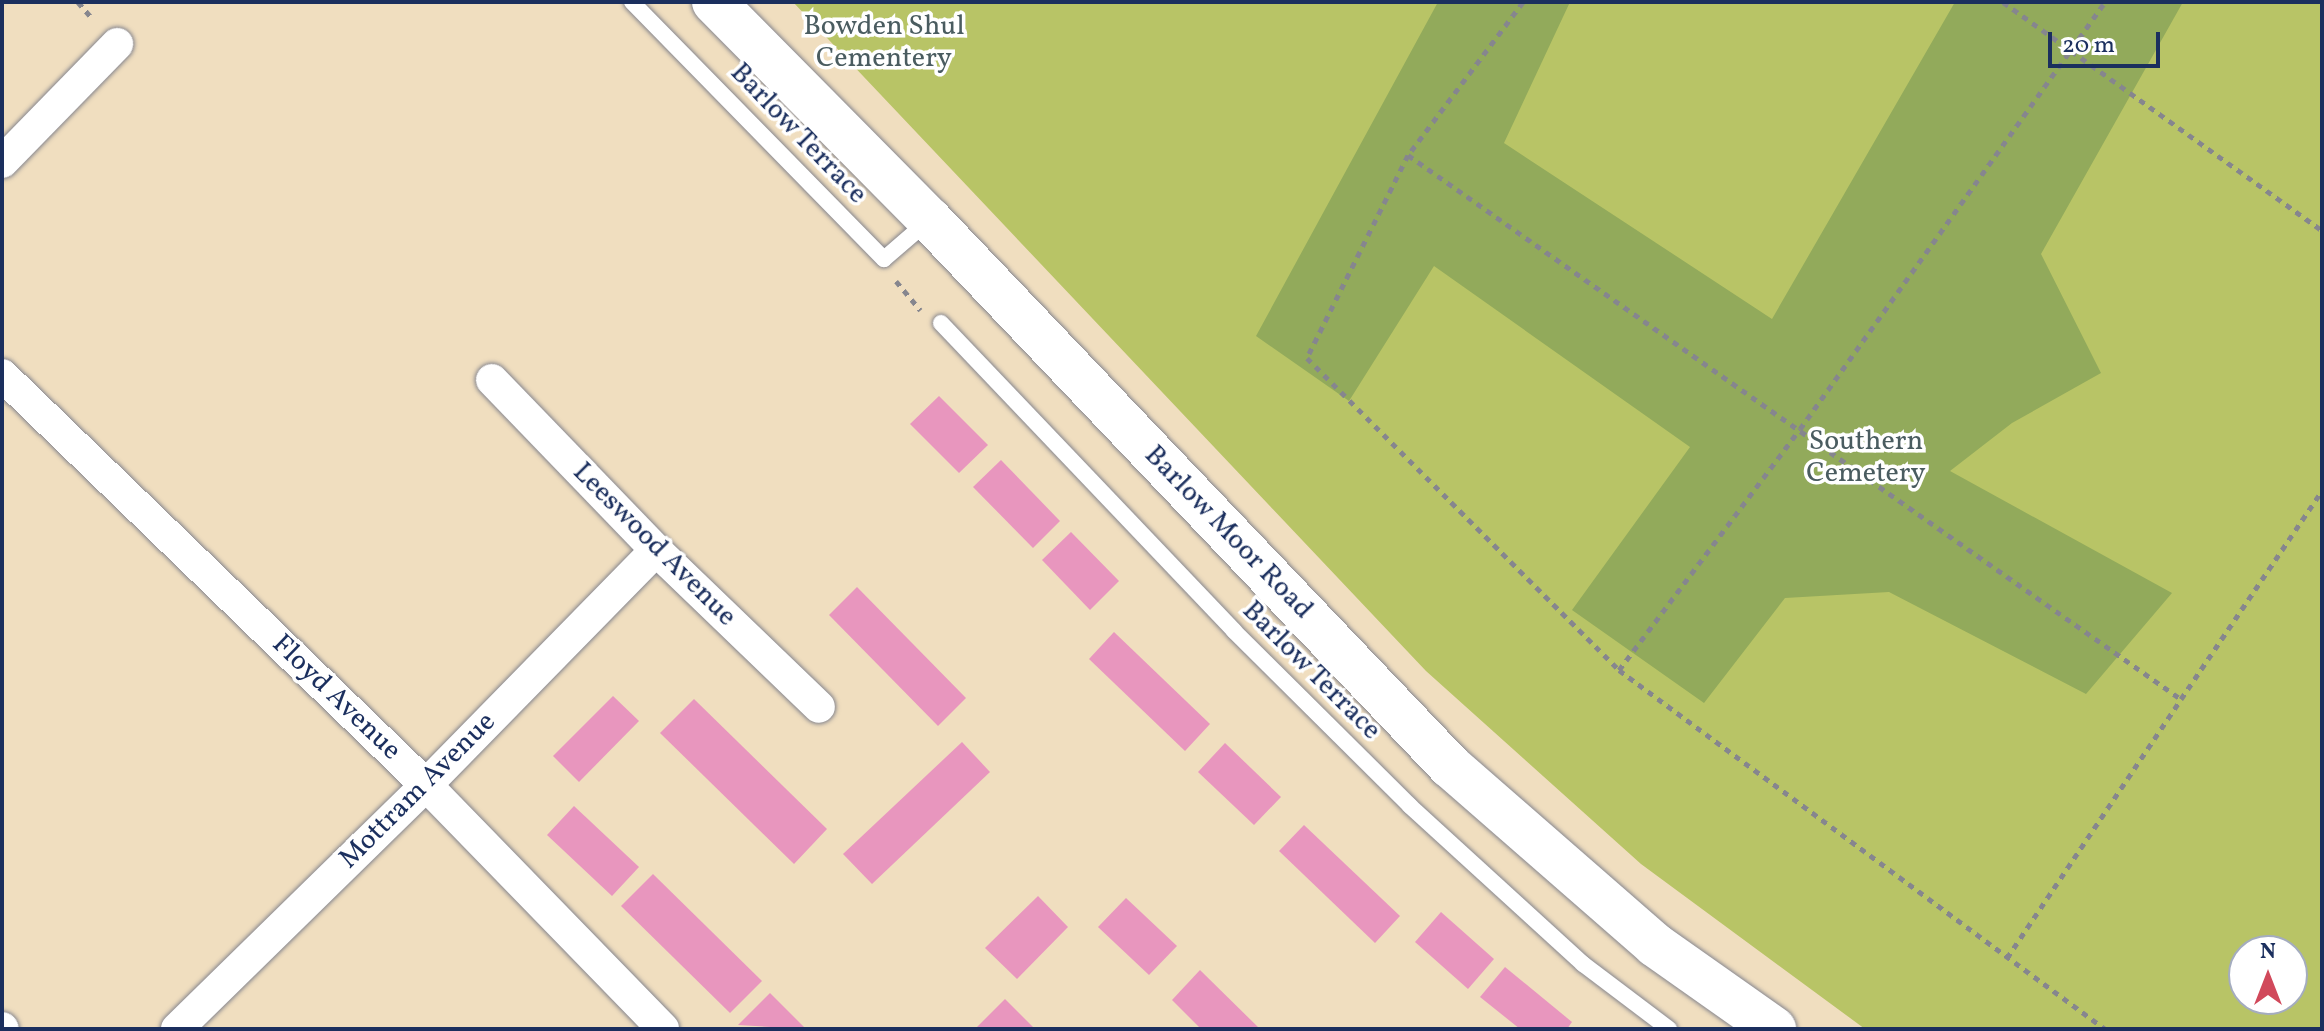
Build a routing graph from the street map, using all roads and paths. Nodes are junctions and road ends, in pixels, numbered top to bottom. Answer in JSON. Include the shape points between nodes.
{"nodes":[{"id":1,"x":632,"y":2,"type":"edge"},
{"id":2,"x":714,"y":2,"type":"edge"},
{"id":3,"x":1523,"y":2,"type":"edge"},
{"id":4,"x":2003,"y":2,"type":"edge"},
{"id":5,"x":2105,"y":2,"type":"edge"},
{"id":6,"x":117,"y":44,"type":"dead end"},
{"id":7,"x":2070,"y":50,"type":"junction"},
{"id":8,"x":1408,"y":155,"type":"junction"},
{"id":9,"x":2,"y":162,"type":"edge"},
{"id":10,"x":930,"y":220,"type":"junction"},
{"id":11,"x":2322,"y":230,"type":"edge"},
{"id":12,"x":884,"y":259,"type":"junction"},
{"id":13,"x":941,"y":323,"type":"joint"},
{"id":14,"x":2,"y":375,"type":"edge"},
{"id":15,"x":492,"y":380,"type":"dead end"},
{"id":16,"x":1800,"y":429,"type":"junction"},
{"id":17,"x":2322,"y":491,"type":"edge"},
{"id":18,"x":656,"y":550,"type":"junction"},
{"id":19,"x":1619,"y":670,"type":"junction"},
{"id":20,"x":2181,"y":699,"type":"junction"},
{"id":21,"x":819,"y":707,"type":"dead end"},
{"id":22,"x":426,"y":785,"type":"junction"},
{"id":23,"x":2007,"y":958,"type":"junction"},
{"id":24,"x":177,"y":1029,"type":"edge"},
{"id":25,"x":663,"y":1029,"type":"edge"},
{"id":26,"x":1669,"y":1029,"type":"edge"},
{"id":27,"x":1774,"y":1029,"type":"edge"},
{"id":28,"x":2105,"y":1029,"type":"edge"}],
"edges":[{"from":1,"to":12,"type":"lane","name":"Barlow Terrace"},
{"from":2,"to":10,"type":"main road","name":"Barlow Moor Road"},
{"from":3,"to":8,"type":"path"},
{"from":4,"to":7,"type":"path"},
{"from":5,"to":7,"type":"path"},
{"from":6,"to":9,"type":"street"},
{"from":7,"to":11,"type":"path"},
{"from":7,"to":16,"type":"path"},
{"from":8,"to":16,"type":"path"},
{"from":8,"to":19,"type":"path","via":[[1307,358]]},
{"from":10,"to":12,"type":"lane"},
{"from":10,"to":27,"type":"main road","name":"Barlow Moor Road","via":[[1450,766],[1655,945]]},
{"from":12,"to":13,"type":"path","via":[[926,317]]},
{"from":13,"to":26,"type":"lane","name":"Barlow Terrace","via":[[1234,631],[1410,806],[1583,964]]},
{"from":14,"to":22,"type":"street","name":"Floyd Avenue"},
{"from":15,"to":18,"type":"street","name":"Leeswood Avenue"},
{"from":16,"to":19,"type":"path"},
{"from":16,"to":20,"type":"path"},
{"from":17,"to":20,"type":"path"},
{"from":18,"to":21,"type":"street","name":"Leeswood Avenue"},
{"from":18,"to":22,"type":"street","name":"Mottram Avenue"},
{"from":19,"to":23,"type":"path"},
{"from":20,"to":23,"type":"path"},
{"from":22,"to":24,"type":"street","name":"Mottram Avenue"},
{"from":22,"to":25,"type":"street","name":"Floyd Avenue"},
{"from":23,"to":28,"type":"path"}]}
